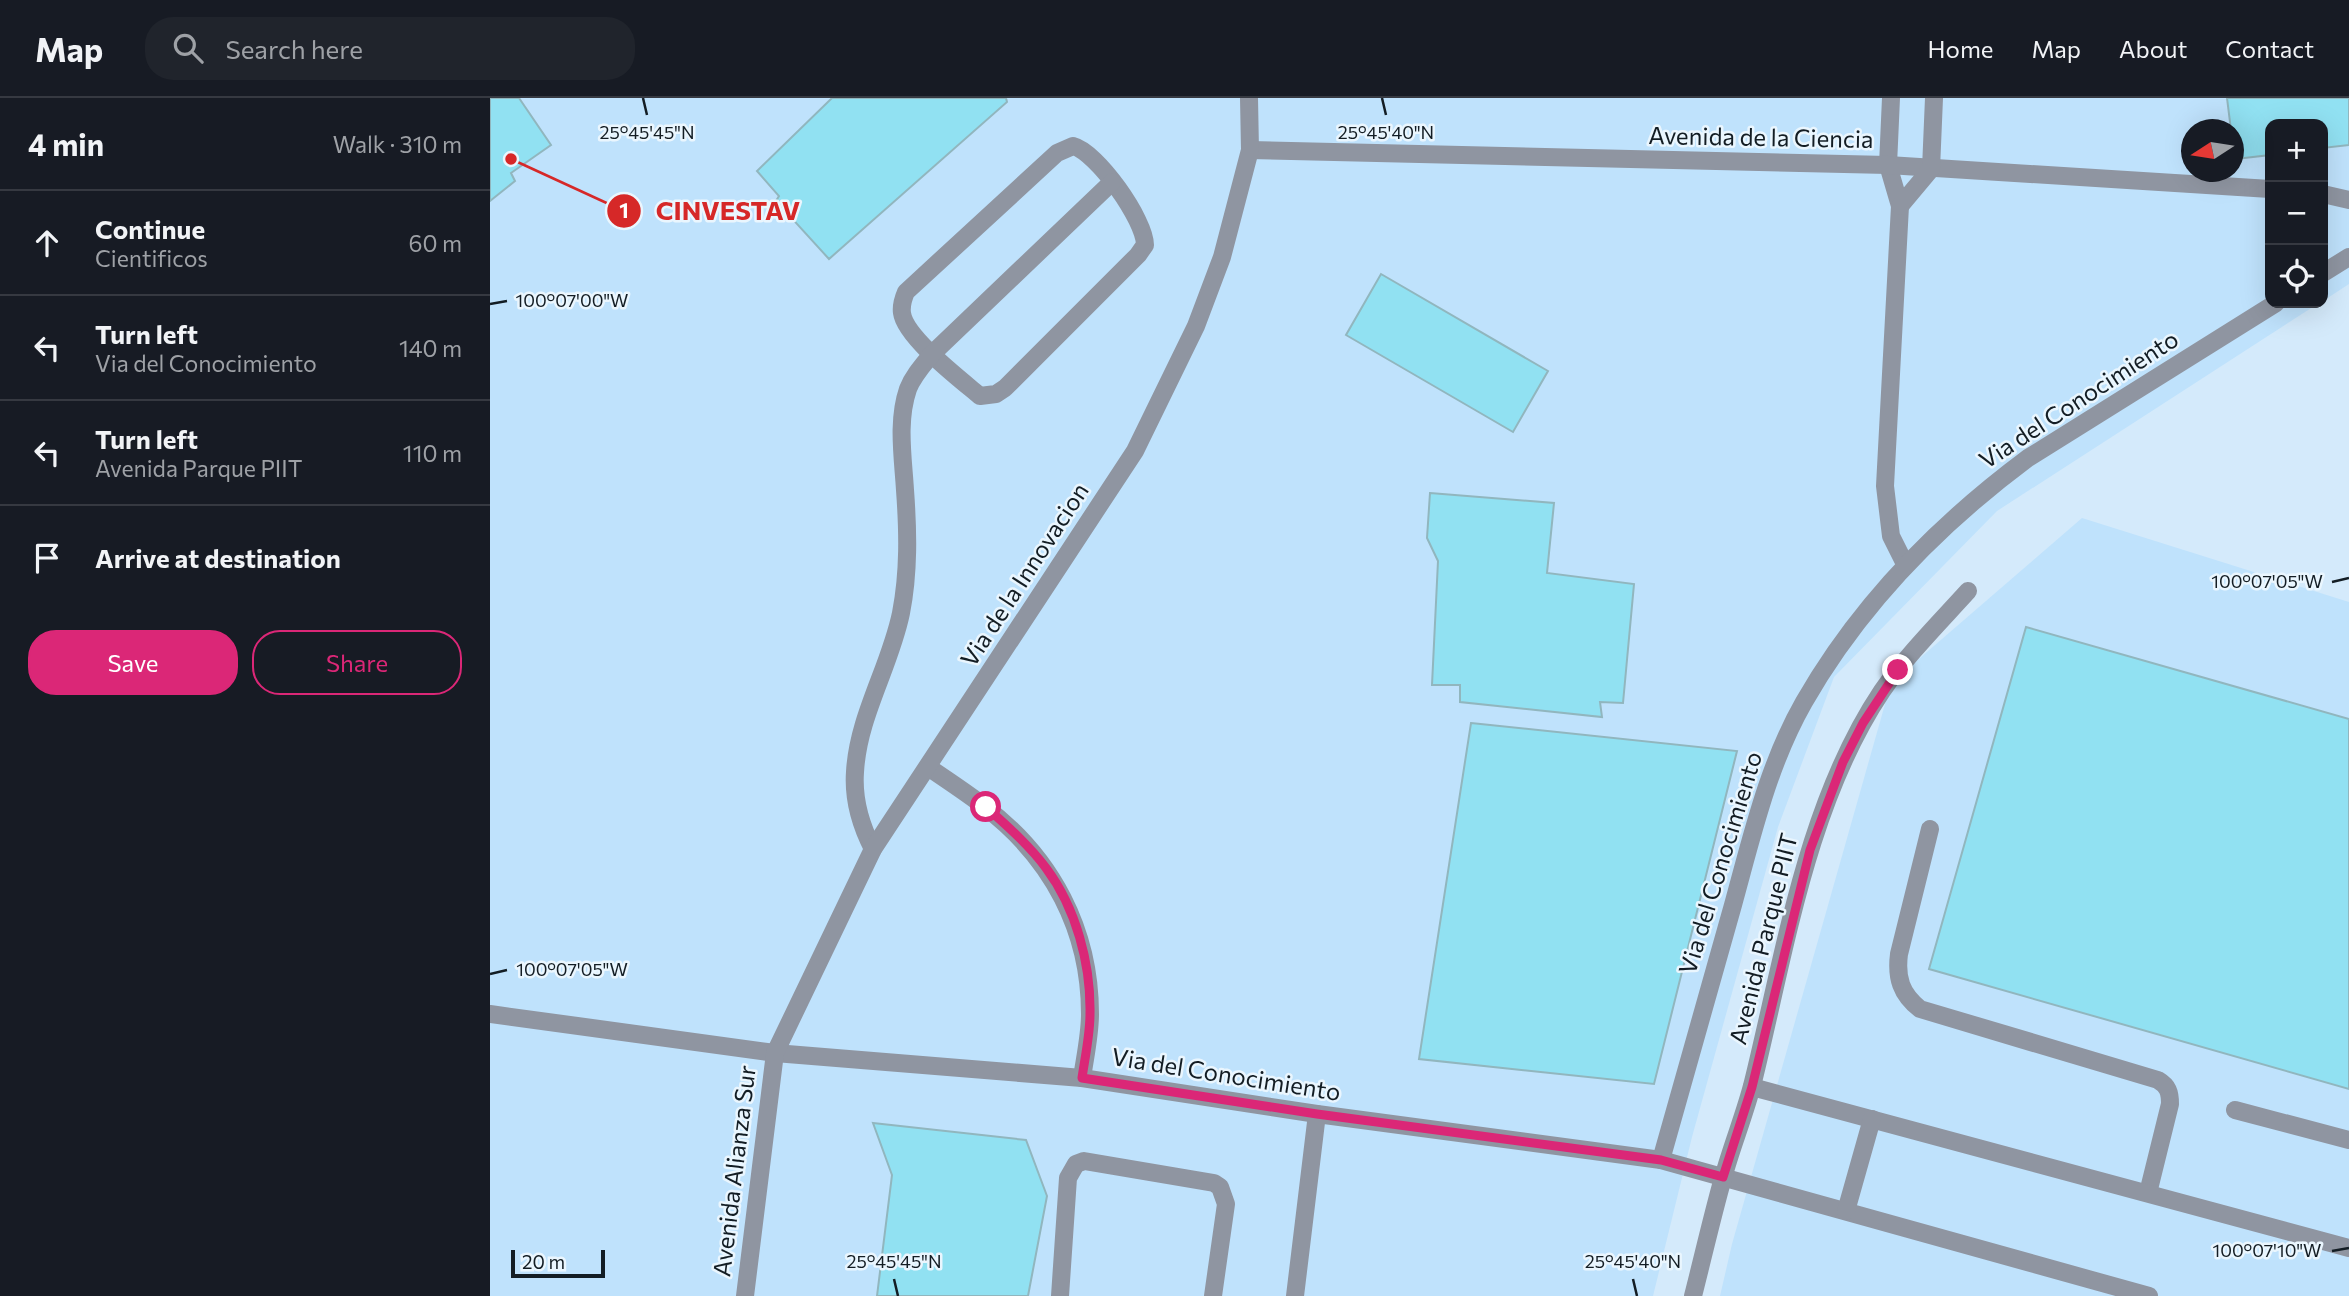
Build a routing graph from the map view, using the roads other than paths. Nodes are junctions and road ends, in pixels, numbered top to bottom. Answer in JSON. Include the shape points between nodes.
{"nodes":[{"id":1,"x":1249,"y":98,"type":"edge"},
{"id":2,"x":1891,"y":98,"type":"edge"},
{"id":3,"x":1934,"y":98,"type":"edge"},
{"id":4,"x":1251,"y":150,"type":"junction"},
{"id":5,"x":1888,"y":165,"type":"junction"},
{"id":6,"x":1931,"y":169,"type":"junction"},
{"id":7,"x":1112,"y":182,"type":"junction"},
{"id":8,"x":2265,"y":189,"type":"edge"},
{"id":9,"x":2328,"y":195,"type":"edge"},
{"id":10,"x":2349,"y":200,"type":"edge"},
{"id":11,"x":1900,"y":206,"type":"junction"},
{"id":12,"x":2349,"y":257,"type":"edge"},
{"id":13,"x":2328,"y":270,"type":"edge"},
{"id":14,"x":2268,"y":308,"type":"edge"},
{"id":15,"x":932,"y":354,"type":"junction"},
{"id":16,"x":1905,"y":564,"type":"junction"},
{"id":17,"x":1968,"y":591,"type":"dead end"},
{"id":18,"x":928,"y":767,"type":"junction"},
{"id":19,"x":1930,"y":829,"type":"dead end"},
{"id":20,"x":873,"y":849,"type":"junction"},
{"id":21,"x":490,"y":1014,"type":"edge"},
{"id":22,"x":775,"y":1053,"type":"junction"},
{"id":23,"x":1082,"y":1078,"type":"junction"},
{"id":24,"x":1752,"y":1087,"type":"junction"},
{"id":25,"x":2235,"y":1110,"type":"dead end"},
{"id":26,"x":1317,"y":1114,"type":"junction"},
{"id":27,"x":1872,"y":1119,"type":"junction"},
{"id":28,"x":2349,"y":1140,"type":"edge"},
{"id":29,"x":1661,"y":1160,"type":"junction"},
{"id":30,"x":1723,"y":1177,"type":"junction"},
{"id":31,"x":2148,"y":1193,"type":"junction"},
{"id":32,"x":1846,"y":1211,"type":"junction"},
{"id":33,"x":2349,"y":1248,"type":"edge"},
{"id":34,"x":745,"y":1296,"type":"edge"},
{"id":35,"x":1060,"y":1296,"type":"edge"},
{"id":36,"x":1213,"y":1296,"type":"edge"},
{"id":37,"x":1295,"y":1296,"type":"edge"},
{"id":38,"x":1693,"y":1296,"type":"edge"},
{"id":39,"x":2149,"y":1296,"type":"edge"}],
"edges":[{"from":1,"to":4,"type":"street","name":"Via de la Innovacion"},
{"from":2,"to":5,"type":"street"},
{"from":3,"to":6,"type":"street"},
{"from":4,"to":5,"type":"street","name":"Avenida de la Ciencia"},
{"from":4,"to":18,"type":"street","name":"Via de la Innovacion","via":[[1222,257],[1196,326],[1135,451]]},
{"from":5,"to":6,"type":"street","name":"Avenida de la Ciencia"},
{"from":5,"to":11,"type":"street"},
{"from":6,"to":8,"type":"street","name":"Avenida de la Ciencia"},
{"from":6,"to":11,"type":"street"},
{"from":7,"to":15,"type":"street"},
{"from":7,"to":15,"type":"street","via":[[1084,150],[1065,148],[906,292],[904,321]]},
{"from":7,"to":15,"type":"street","via":[[1141,225],[1143,250],[1005,388],[980,396]]},
{"from":9,"to":10,"type":"street"},
{"from":11,"to":16,"type":"street","via":[[1885,486],[1891,536]]},
{"from":12,"to":13,"type":"street"},
{"from":14,"to":16,"type":"street","name":"Via del Conocimiento","via":[[2028,458],[1963,509]]},
{"from":15,"to":20,"type":"street","via":[[908,388],[904,407],[907,560],[901,611],[857,755],[856,805]]},
{"from":16,"to":29,"type":"street","name":"Via del Conocimiento","via":[[1831,658],[1803,703],[1775,763]]},
{"from":17,"to":24,"type":"street","name":"Avenida Parque PIIT","via":[[1898,670],[1843,762],[1810,850]]},
{"from":18,"to":20,"type":"street","name":"Via de la Innovacion"},
{"from":18,"to":23,"type":"street","via":[[1019,836],[1066,900],[1088,988],[1090,1015]]},
{"from":19,"to":31,"type":"street","via":[[1899,954],[1897,970],[1904,993],[1920,1009],[2165,1084],[2170,1104]]},
{"from":20,"to":22,"type":"street","name":"Via de la Innovacion"},
{"from":21,"to":22,"type":"street","name":"Via del Conocimiento"},
{"from":22,"to":23,"type":"street","name":"Via del Conocimiento"},
{"from":22,"to":34,"type":"street","name":"Avenida Alianza Sur"},
{"from":23,"to":26,"type":"street","name":"Via del Conocimiento"},
{"from":24,"to":27,"type":"street"},
{"from":24,"to":30,"type":"street","name":"Avenida Parque PIIT"},
{"from":25,"to":28,"type":"street"},
{"from":26,"to":29,"type":"street","name":"Via del Conocimiento"},
{"from":26,"to":37,"type":"street"},
{"from":27,"to":31,"type":"street"},
{"from":27,"to":32,"type":"street"},
{"from":29,"to":30,"type":"street","name":"Via del Conocimiento"},
{"from":30,"to":32,"type":"street","name":"Via del Conocimiento"},
{"from":30,"to":38,"type":"street","name":"Avenida Parque PIIT"},
{"from":31,"to":33,"type":"street"},
{"from":32,"to":39,"type":"street","name":"Via del Conocimiento"},
{"from":35,"to":36,"type":"street","via":[[1068,1178],[1076,1164],[1084,1161],[1214,1183],[1220,1188],[1226,1204]]}]}
